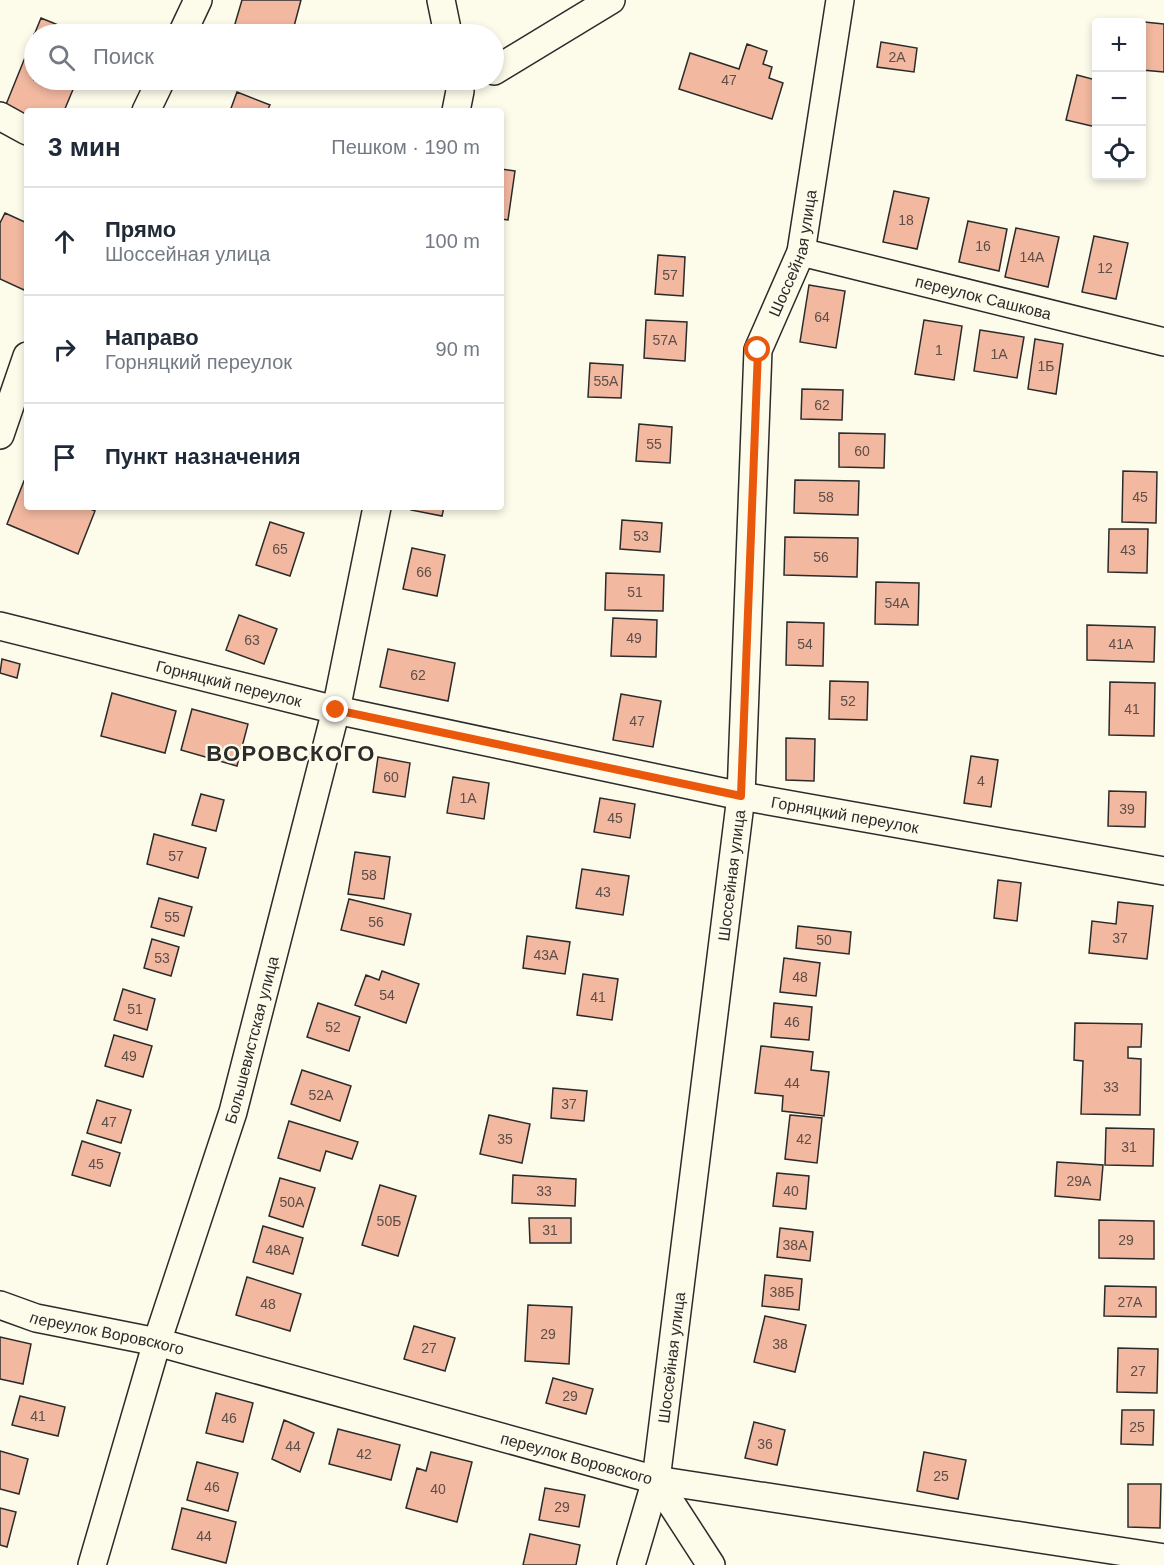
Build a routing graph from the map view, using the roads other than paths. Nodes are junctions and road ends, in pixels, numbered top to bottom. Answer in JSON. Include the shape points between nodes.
{"nodes":[{"id":1,"x":198,"y":0,"type":"edge"},
{"id":2,"x":441,"y":0,"type":"edge"},
{"id":3,"x":611,"y":0,"type":"edge"},
{"id":4,"x":840,"y":0,"type":"edge"},
{"id":5,"x":187,"y":24,"type":"edge"},
{"id":6,"x":446,"y":24,"type":"edge"},
{"id":7,"x":504,"y":65,"type":"edge"},
{"id":8,"x":156,"y":90,"type":"edge"},
{"id":9,"x":147,"y":108,"type":"edge"},
{"id":10,"x":0,"y":116,"type":"edge"},
{"id":11,"x":24,"y":129,"type":"edge"},
{"id":12,"x":801,"y":252,"type":"junction"},
{"id":13,"x":1164,"y":342,"type":"edge"},
{"id":14,"x":24,"y":365,"type":"edge"},
{"id":15,"x":0,"y":435,"type":"edge"},
{"id":16,"x":376,"y":510,"type":"edge"},
{"id":17,"x":0,"y":626,"type":"edge"},
{"id":18,"x":336,"y":710,"type":"junction"},
{"id":19,"x":741,"y":796,"type":"junction"},
{"id":20,"x":1164,"y":872,"type":"edge"},
{"id":21,"x":0,"y":1305,"type":"edge"},
{"id":22,"x":157,"y":1342,"type":"junction"},
{"id":23,"x":656,"y":1480,"type":"junction"},
{"id":24,"x":1164,"y":1558,"type":"edge"},
{"id":25,"x":93,"y":1565,"type":"edge"},
{"id":26,"x":631,"y":1565,"type":"edge"},
{"id":27,"x":711,"y":1565,"type":"edge"}],
"edges":[{"from":1,"to":5,"type":"street"},
{"from":2,"to":6,"type":"street"},
{"from":3,"to":7,"type":"street"},
{"from":4,"to":12,"type":"street","name":"Шоссейная улица"},
{"from":8,"to":9,"type":"street"},
{"from":10,"to":11,"type":"street"},
{"from":12,"to":13,"type":"street","name":"переулок Сашкова"},
{"from":12,"to":19,"type":"street","name":"Шоссейная улица","via":[[758,350]]},
{"from":14,"to":15,"type":"street"},
{"from":16,"to":18,"type":"street","name":"Большевистская улица"},
{"from":17,"to":18,"type":"street","name":"Горняцкий переулок"},
{"from":18,"to":19,"type":"street","name":"Горняцкий переулок"},
{"from":18,"to":22,"type":"street","name":"Большевистская улица","via":[[233,1112]]},
{"from":19,"to":20,"type":"street","name":"Горняцкий переулок"},
{"from":19,"to":23,"type":"street","name":"Шоссейная улица"},
{"from":21,"to":22,"type":"street","name":"переулок Воровского","via":[[36,1318]]},
{"from":22,"to":23,"type":"street","name":"переулок Воровского"},
{"from":22,"to":25,"type":"street","name":"Большевистская улица"},
{"from":23,"to":24,"type":"street","name":"переулок Воровского"},
{"from":23,"to":26,"type":"street","name":"Шоссейная улица"},
{"from":23,"to":27,"type":"street"}]}
